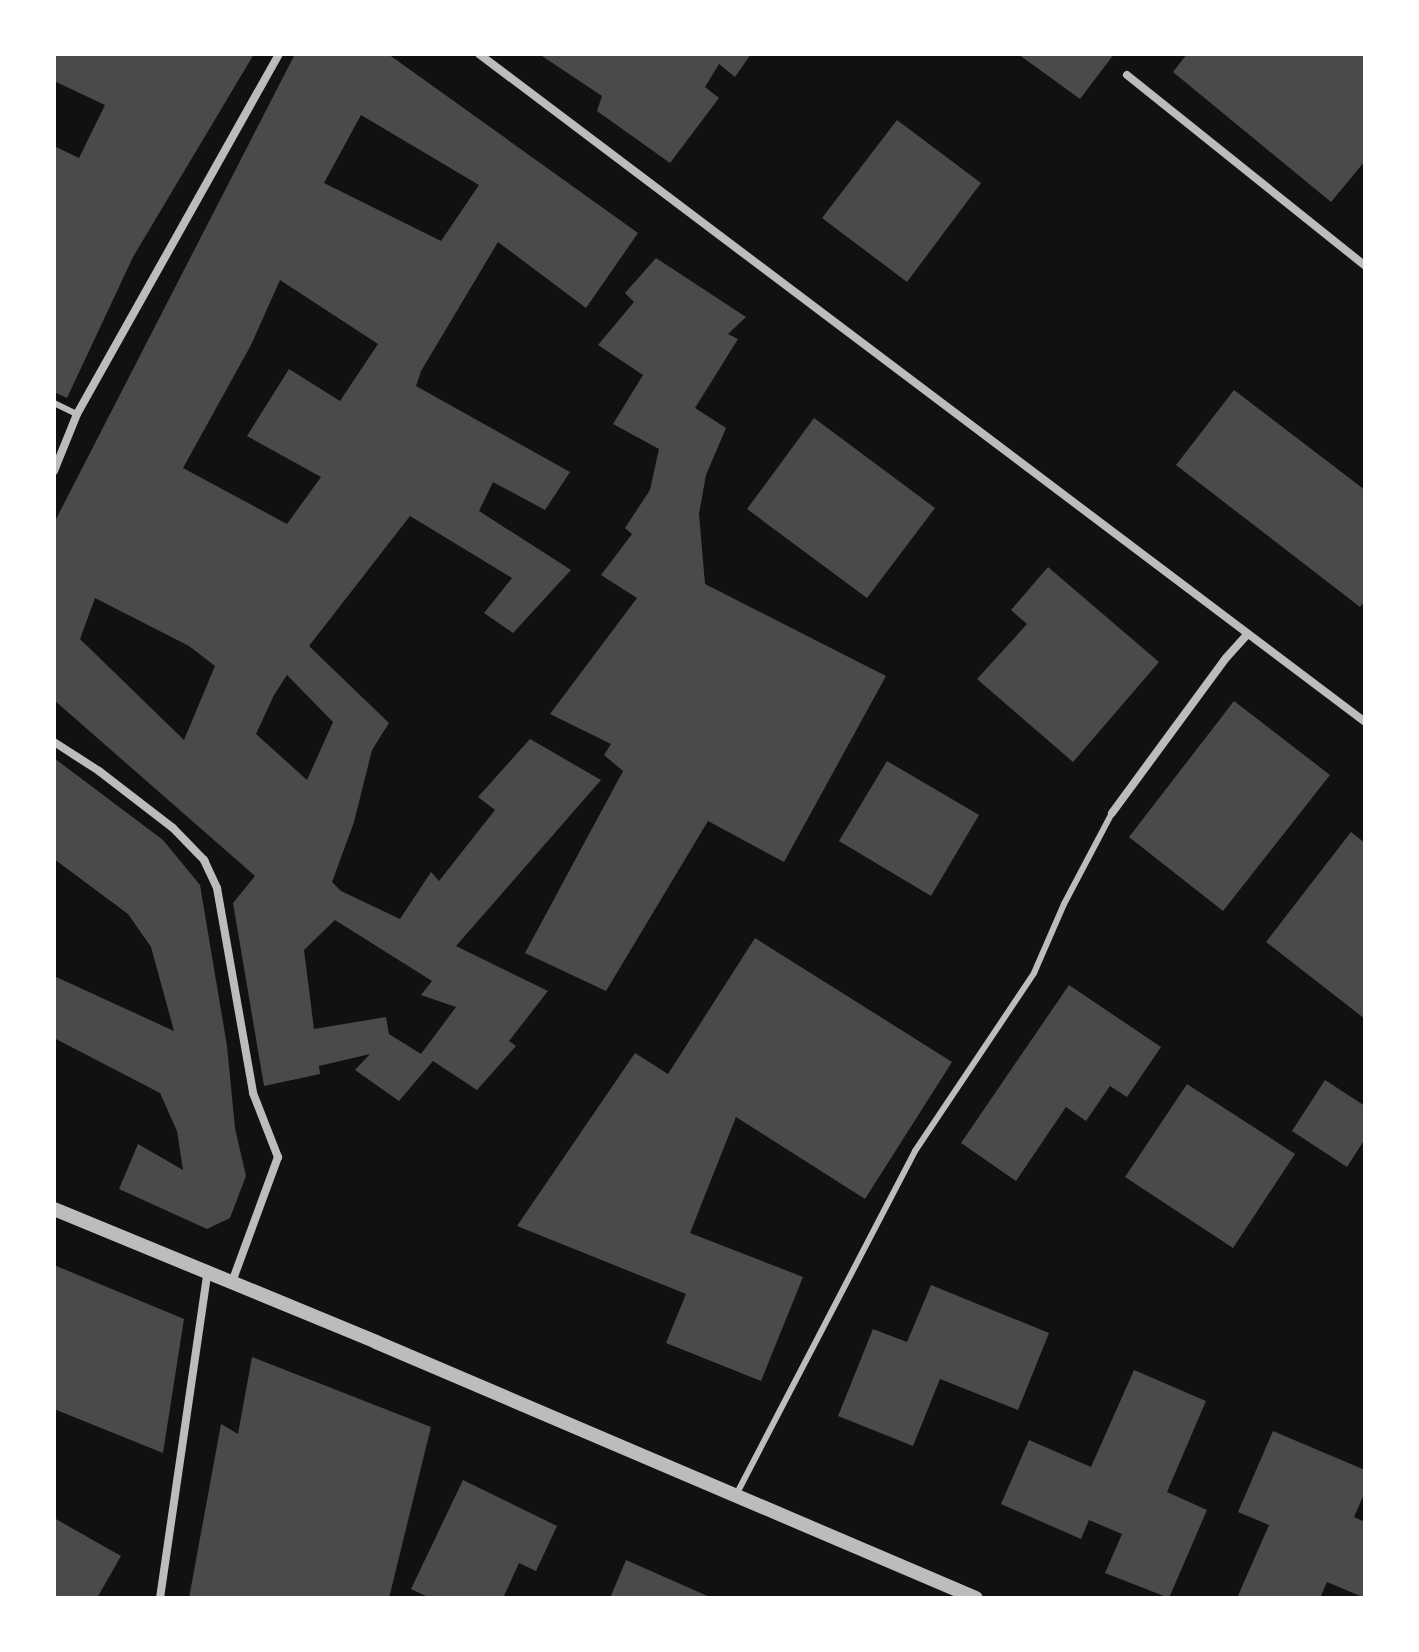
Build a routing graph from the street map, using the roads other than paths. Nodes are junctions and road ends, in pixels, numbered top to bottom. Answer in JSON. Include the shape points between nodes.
{"nodes":[{"id":1,"x":279,"y":54,"type":"edge"},
{"id":2,"x":479,"y":54,"type":"edge"},
{"id":3,"x":1127,"y":75,"type":"dead end"},
{"id":4,"x":1365,"y":266,"type":"edge"},
{"id":5,"x":54,"y":403,"type":"edge"},
{"id":6,"x":77,"y":414,"type":"junction"},
{"id":7,"x":54,"y":471,"type":"edge"},
{"id":8,"x":1247,"y":635,"type":"junction"},
{"id":9,"x":1365,"y":722,"type":"edge"},
{"id":10,"x":54,"y":742,"type":"edge"},
{"id":11,"x":1112,"y":813,"type":"joint"},
{"id":12,"x":54,"y":1209,"type":"edge"},
{"id":13,"x":207,"y":1274,"type":"junction"},
{"id":14,"x":232,"y":1282,"type":"junction"},
{"id":15,"x":736,"y":1496,"type":"junction"},
{"id":16,"x":927,"y":1578,"type":"junction"},
{"id":17,"x":160,"y":1598,"type":"edge"},
{"id":18,"x":947,"y":1598,"type":"edge"},
{"id":19,"x":976,"y":1598,"type":"edge"}],
"edges":[{"from":1,"to":6,"type":"street"},
{"from":2,"to":8,"type":"street"},
{"from":3,"to":4,"type":"street"},
{"from":5,"to":6,"type":"lane"},
{"from":6,"to":7,"type":"street"},
{"from":8,"to":9,"type":"street"},
{"from":8,"to":11,"type":"street"},
{"from":10,"to":14,"type":"street","via":[[173,828],[204,860],[217,888],[253,1093],[278,1157]]},
{"from":11,"to":15,"type":"lane","via":[[1034,973],[915,1151]]},
{"from":12,"to":13,"type":"street"},
{"from":13,"to":14,"type":"street"},
{"from":13,"to":17,"type":"street"},
{"from":14,"to":15,"type":"street"},
{"from":15,"to":16,"type":"street"},
{"from":16,"to":18,"type":"street"},
{"from":16,"to":19,"type":"street"}]}
